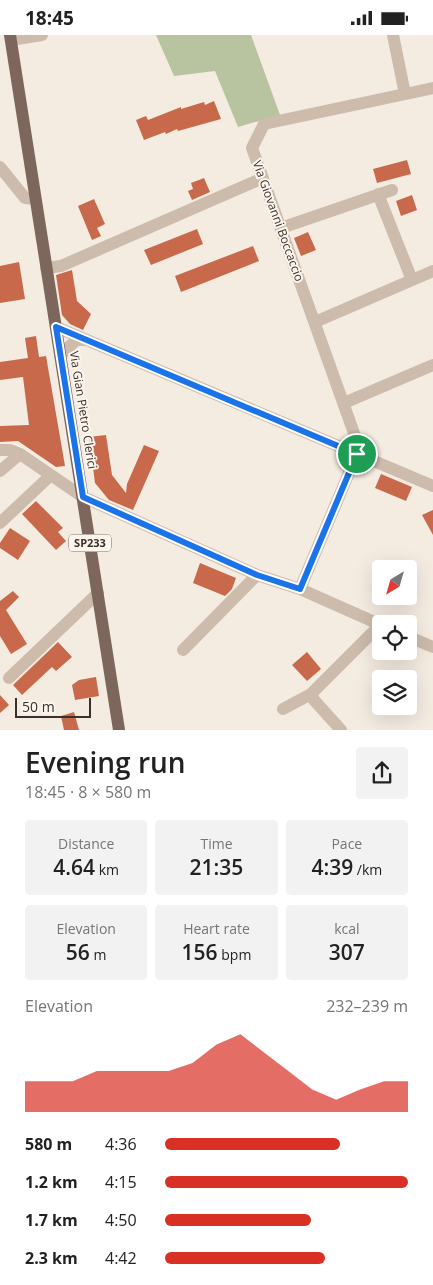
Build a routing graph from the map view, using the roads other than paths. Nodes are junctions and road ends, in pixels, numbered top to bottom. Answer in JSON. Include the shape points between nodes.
{"nodes":[{"id":1,"x":42,"y":35,"type":"edge"},
{"id":2,"x":393,"y":35,"type":"edge"},
{"id":3,"x":10,"y":38,"type":"edge"},
{"id":4,"x":433,"y":88,"type":"edge"},
{"id":5,"x":405,"y":93,"type":"junction"},
{"id":6,"x":0,"y":167,"type":"edge"},
{"id":7,"x":263,"y":178,"type":"junction"},
{"id":8,"x":392,"y":189,"type":"dead end"},
{"id":9,"x":378,"y":195,"type":"junction"},
{"id":10,"x":35,"y":199,"type":"junction"},
{"id":11,"x":281,"y":228,"type":"junction"},
{"id":12,"x":46,"y":268,"type":"junction"},
{"id":13,"x":433,"y":271,"type":"edge"},
{"id":14,"x":412,"y":280,"type":"junction"},
{"id":15,"x":315,"y":322,"type":"junction"},
{"id":16,"x":56,"y":327,"type":"junction"},
{"id":17,"x":84,"y":341,"type":"junction"},
{"id":18,"x":60,"y":356,"type":"junction"},
{"id":19,"x":433,"y":365,"type":"edge"},
{"id":20,"x":344,"y":403,"type":"junction"},
{"id":21,"x":0,"y":449,"type":"edge"},
{"id":22,"x":20,"y":454,"type":"junction"},
{"id":23,"x":357,"y":454,"type":"junction"},
{"id":24,"x":0,"y":471,"type":"edge"},
{"id":25,"x":51,"y":475,"type":"junction"},
{"id":26,"x":79,"y":475,"type":"junction"},
{"id":27,"x":433,"y":486,"type":"edge"},
{"id":28,"x":83,"y":497,"type":"junction"},
{"id":29,"x":0,"y":523,"type":"edge"},
{"id":30,"x":257,"y":575,"type":"junction"},
{"id":31,"x":300,"y":589,"type":"junction"},
{"id":32,"x":98,"y":593,"type":"junction"},
{"id":33,"x":372,"y":621,"type":"edge"},
{"id":34,"x":372,"y":634,"type":"edge"},
{"id":35,"x":417,"y":640,"type":"edge"},
{"id":36,"x":433,"y":647,"type":"edge"},
{"id":37,"x":183,"y":650,"type":"dead end"},
{"id":38,"x":9,"y":678,"type":"dead end"},
{"id":39,"x":311,"y":694,"type":"junction"},
{"id":40,"x":283,"y":709,"type":"dead end"},
{"id":41,"x":119,"y":730,"type":"edge"},
{"id":42,"x":341,"y":730,"type":"edge"}],
"edges":[{"from":1,"to":3,"type":"street"},
{"from":2,"to":5,"type":"street"},
{"from":3,"to":10,"type":"main road","name":"Via Gian Pietro Clerici","number":"SP233"},
{"from":4,"to":5,"type":"street","name":"Via Giovanni Boccaccio"},
{"from":5,"to":7,"type":"street","name":"Via Giovanni Boccaccio","via":[[264,124],[252,148]]},
{"from":6,"to":10,"type":"street","via":[[24,198]]},
{"from":7,"to":11,"type":"street","name":"Via Giovanni Boccaccio"},
{"from":7,"to":12,"type":"street","via":[[62,266]]},
{"from":8,"to":9,"type":"street"},
{"from":9,"to":11,"type":"street"},
{"from":9,"to":14,"type":"street"},
{"from":10,"to":12,"type":"main road","name":"Via Gian Pietro Clerici","number":"SP233"},
{"from":11,"to":15,"type":"street","name":"Via Giovanni Boccaccio"},
{"from":12,"to":16,"type":"main road","name":"Via Gian Pietro Clerici","number":"SP233"},
{"from":13,"to":14,"type":"street"},
{"from":14,"to":15,"type":"street"},
{"from":15,"to":20,"type":"street","name":"Via Giovanni Boccaccio"},
{"from":16,"to":17,"type":"street"},
{"from":16,"to":18,"type":"main road","name":"Via Gian Pietro Clerici","number":"SP233"},
{"from":17,"to":18,"type":"street","via":[[76,340]]},
{"from":17,"to":23,"type":"street"},
{"from":18,"to":26,"type":"main road","name":"Via Gian Pietro Clerici","number":"SP233"},
{"from":19,"to":20,"type":"street"},
{"from":20,"to":23,"type":"street","name":"Via Giovanni Boccaccio","via":[[355,436]]},
{"from":21,"to":22,"type":"street"},
{"from":22,"to":24,"type":"street"},
{"from":22,"to":25,"type":"street"},
{"from":23,"to":27,"type":"street"},
{"from":23,"to":31,"type":"street"},
{"from":25,"to":26,"type":"street"},
{"from":25,"to":28,"type":"street"},
{"from":25,"to":29,"type":"street"},
{"from":26,"to":28,"type":"main road","name":"Via Gian Pietro Clerici","number":"SP233"},
{"from":28,"to":30,"type":"street"},
{"from":28,"to":32,"type":"main road","name":"Via Gian Pietro Clerici","number":"SP233"},
{"from":30,"to":31,"type":"street"},
{"from":30,"to":37,"type":"street"},
{"from":31,"to":33,"type":"street"},
{"from":32,"to":38,"type":"street"},
{"from":32,"to":41,"type":"main road","name":"Via Gian Pietro Clerici","number":"SP233"},
{"from":34,"to":39,"type":"street"},
{"from":35,"to":36,"type":"street"},
{"from":39,"to":40,"type":"street"},
{"from":39,"to":42,"type":"street"}]}
